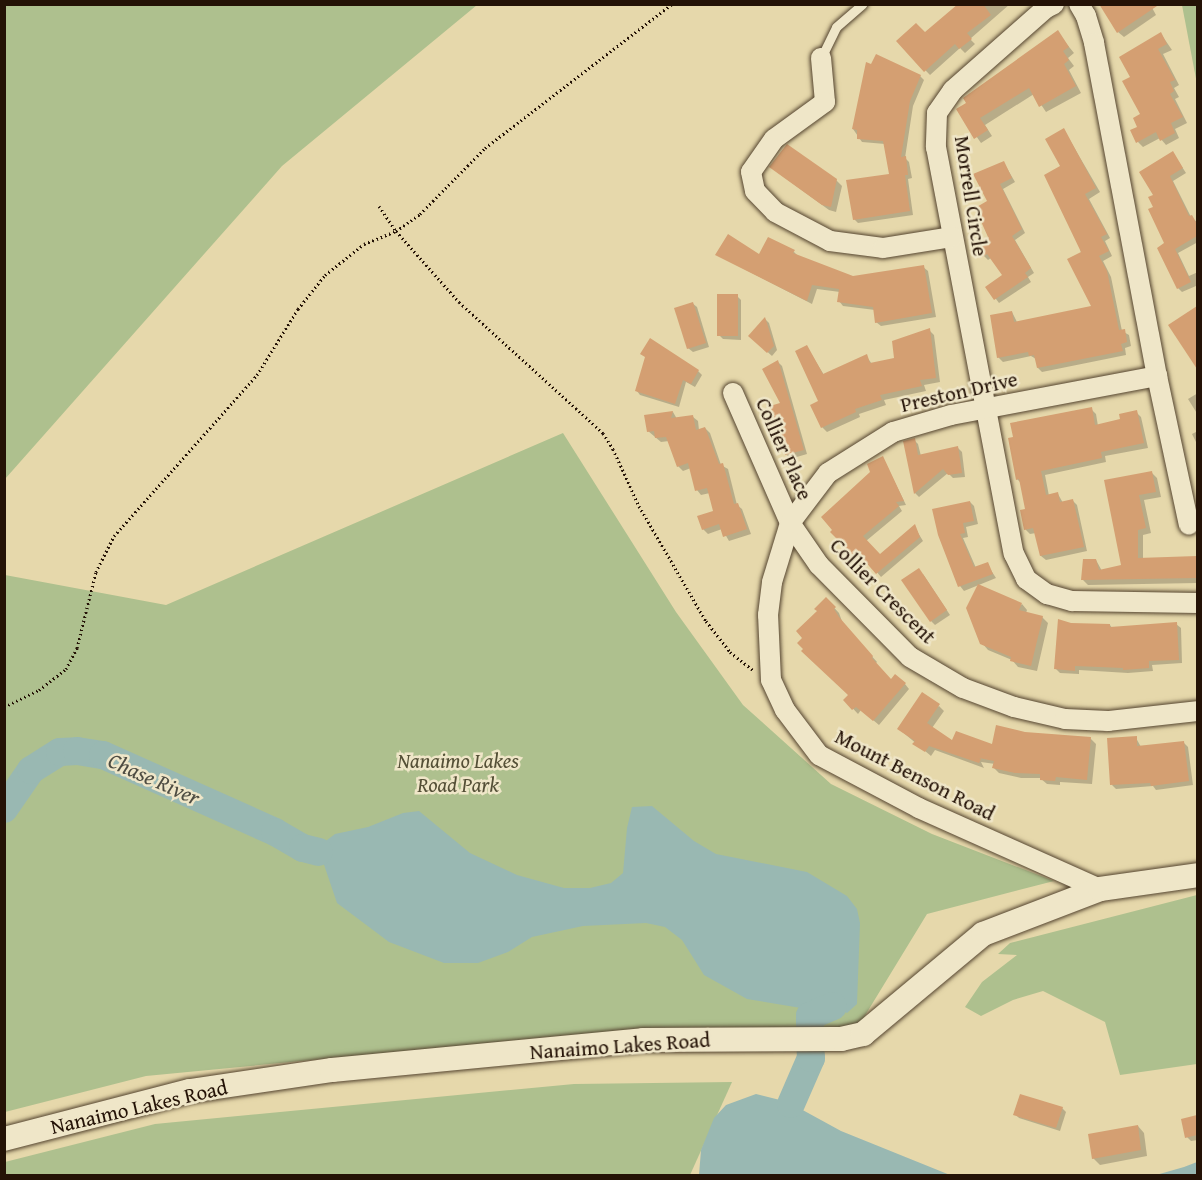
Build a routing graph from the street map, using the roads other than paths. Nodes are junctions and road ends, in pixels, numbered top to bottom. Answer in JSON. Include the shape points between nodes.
{"nodes":[{"id":1,"x":862,"y":4,"type":"edge"},
{"id":2,"x":1054,"y":4,"type":"edge"},
{"id":3,"x":1079,"y":4,"type":"edge"},
{"id":4,"x":821,"y":58,"type":"joint"},
{"id":5,"x":952,"y":237,"type":"junction"},
{"id":6,"x":1157,"y":376,"type":"junction"},
{"id":7,"x":733,"y":393,"type":"dead end"},
{"id":8,"x":984,"y":409,"type":"junction"},
{"id":9,"x":790,"y":523,"type":"junction"},
{"id":10,"x":1189,"y":525,"type":"dead end"},
{"id":11,"x":1197,"y":603,"type":"edge"},
{"id":12,"x":768,"y":647,"type":"joint"},
{"id":13,"x":1197,"y":711,"type":"edge"},
{"id":14,"x":1197,"y":875,"type":"edge"},
{"id":15,"x":1100,"y":889,"type":"junction"},
{"id":16,"x":4,"y":1139,"type":"edge"}],
"edges":[{"from":1,"to":4,"type":"lane","via":[[836,27]]},
{"from":2,"to":5,"type":"street","name":"Morrell Circle","via":[[953,90],[937,113],[936,147]]},
{"from":3,"to":6,"type":"street","via":[[1094,43]]},
{"from":4,"to":5,"type":"street","via":[[825,102],[774,139],[751,171],[755,191],[775,212],[830,242],[883,248]]},
{"from":5,"to":8,"type":"street","name":"Morrell Circle"},
{"from":6,"to":8,"type":"street","name":"Preston Drive"},
{"from":6,"to":10,"type":"street"},
{"from":7,"to":9,"type":"street","name":"Collier Place"},
{"from":8,"to":9,"type":"street","name":"Preston Drive","via":[[893,432],[828,473]]},
{"from":8,"to":11,"type":"street","via":[[1014,554],[1026,579],[1047,594],[1072,602]]},
{"from":9,"to":12,"type":"street","name":"Preston Drive","via":[[772,582]]},
{"from":9,"to":13,"type":"street","name":"Collier Crescent","via":[[819,565],[910,657],[963,688],[1014,707],[1065,719],[1108,721]]},
{"from":12,"to":15,"type":"street","name":"Mount Benson Road","via":[[774,685],[785,710],[819,755],[919,808]]},
{"from":14,"to":15,"type":"street","name":"Nanaimo Lakes Road"},
{"from":15,"to":16,"type":"street","name":"Nanaimo Lakes Road","via":[[983,934],[863,1034],[841,1039],[643,1040],[332,1070],[189,1091]]}]}
